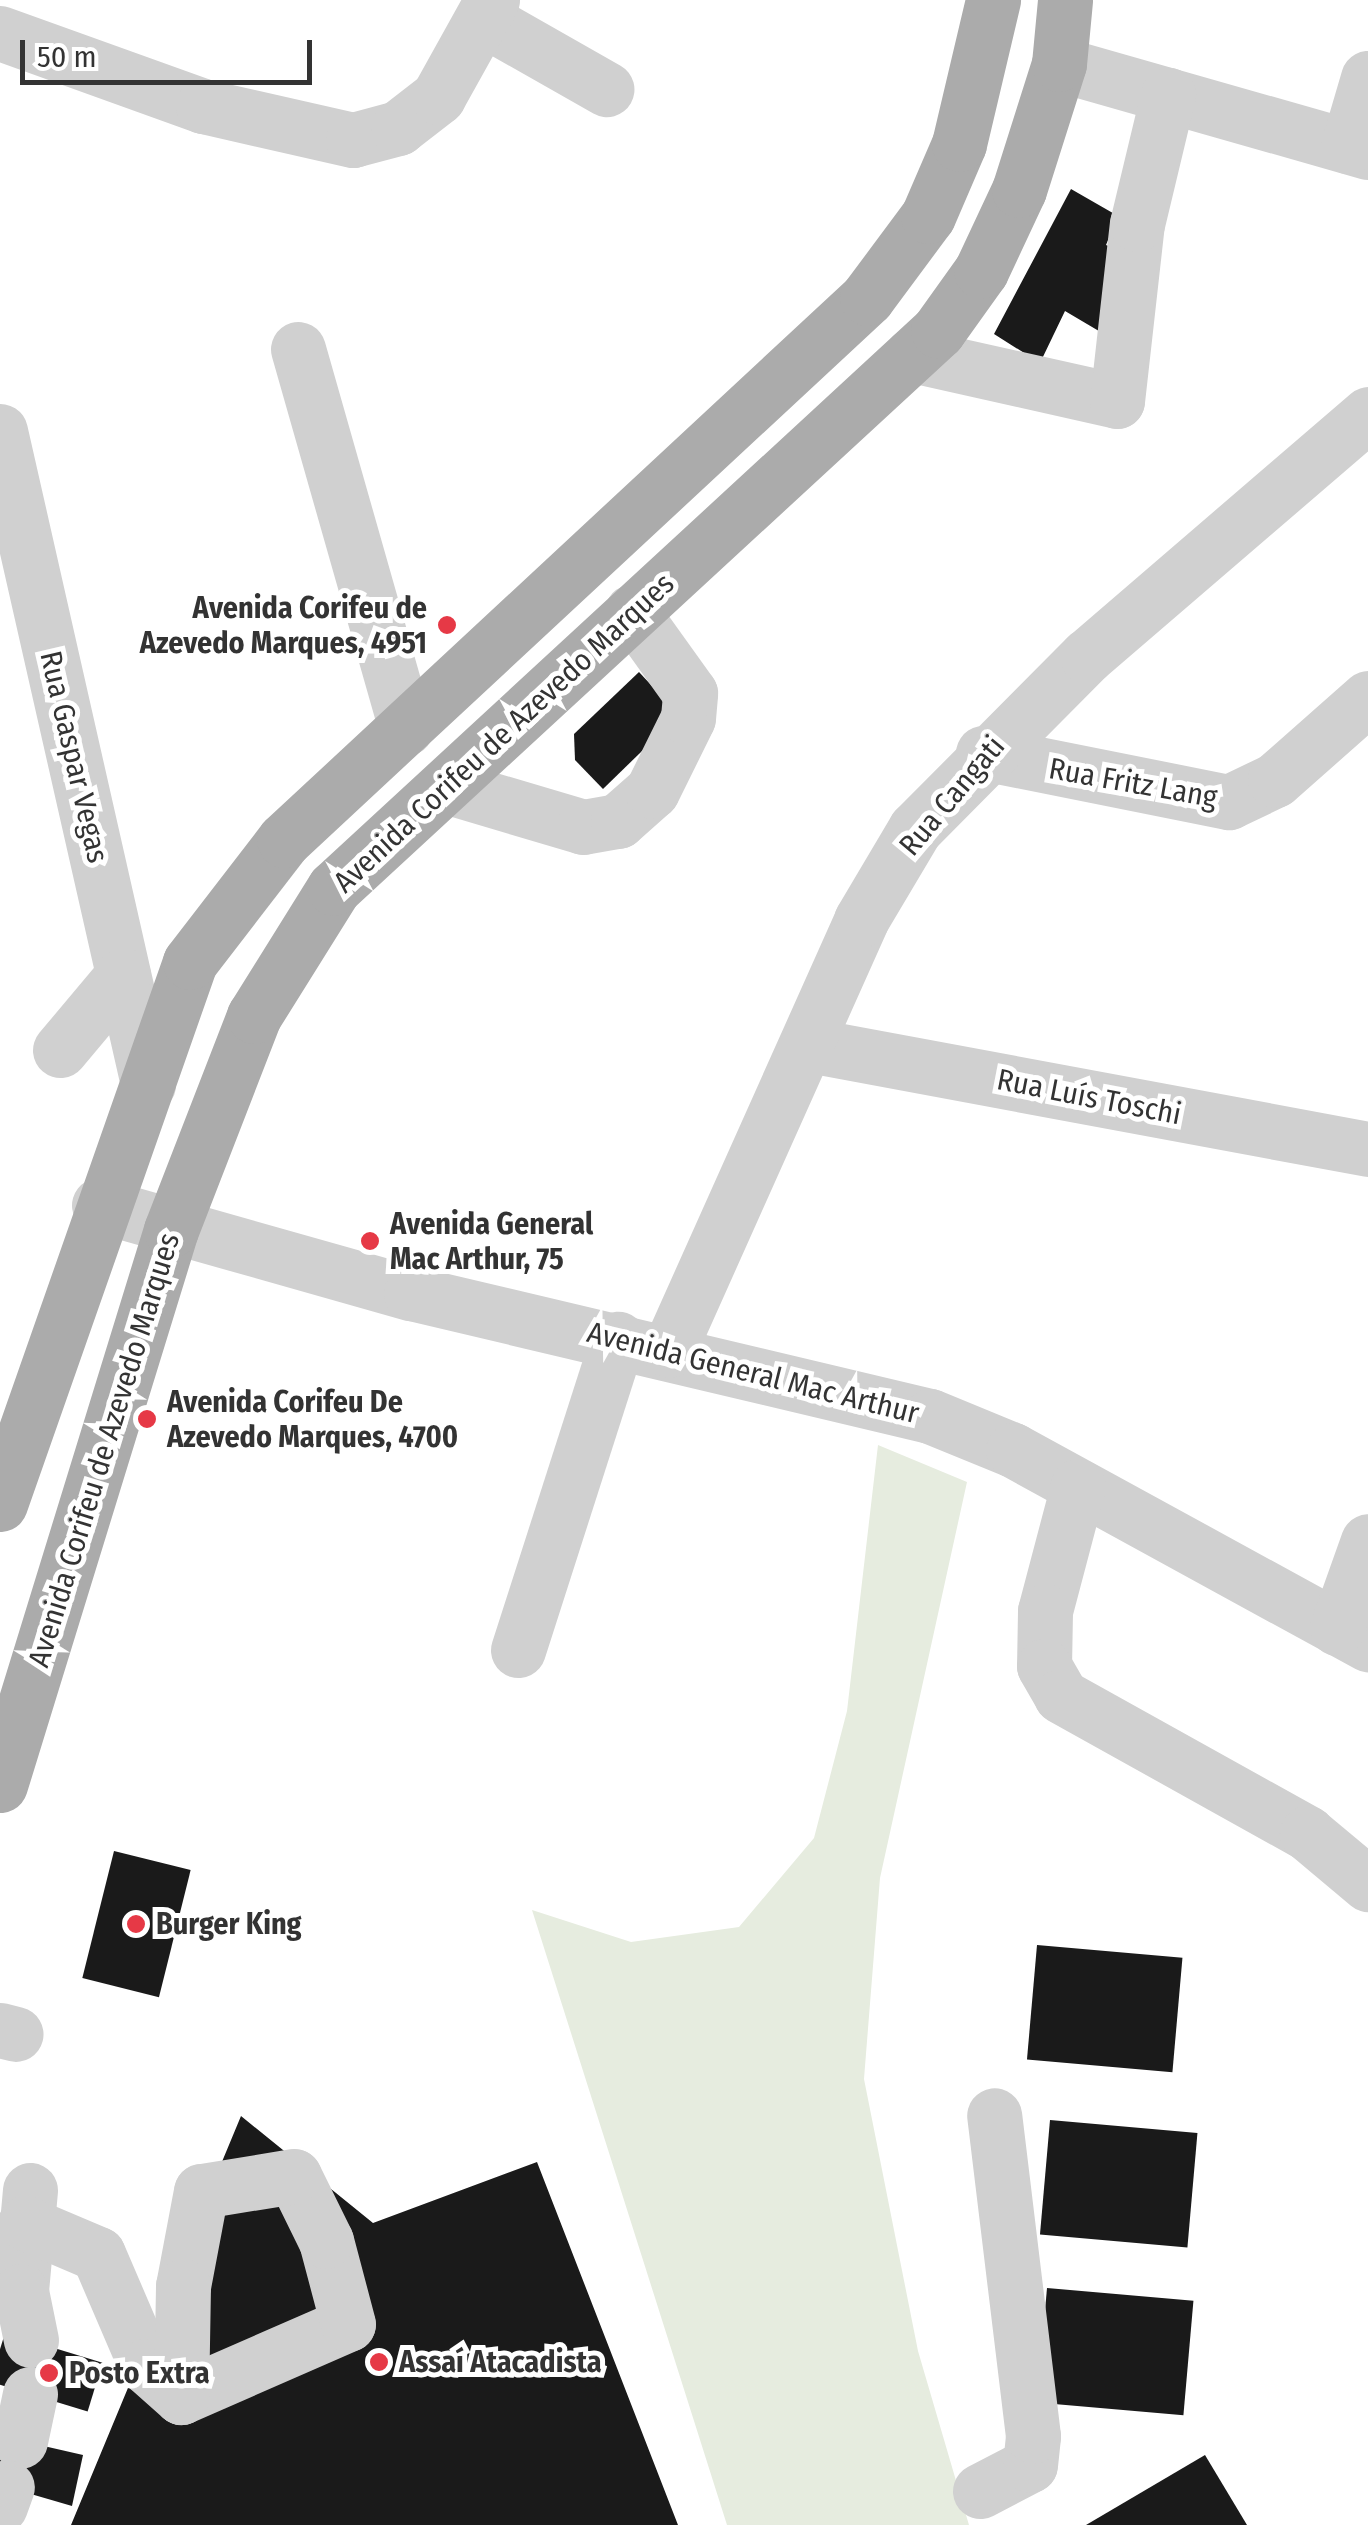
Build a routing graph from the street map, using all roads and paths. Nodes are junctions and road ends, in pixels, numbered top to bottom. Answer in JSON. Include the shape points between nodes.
{"nodes":[{"id":1,"x":993,"y":0,"type":"edge"},
{"id":2,"x":1065,"y":0,"type":"edge"},
{"id":3,"x":487,"y":10,"type":"edge"},
{"id":4,"x":0,"y":33,"type":"edge"},
{"id":5,"x":1059,"y":64,"type":"junction"},
{"id":6,"x":1368,"y":78,"type":"edge"},
{"id":7,"x":606,"y":88,"type":"dead end"},
{"id":8,"x":1168,"y":95,"type":"junction"},
{"id":9,"x":1358,"y":149,"type":"edge"},
{"id":10,"x":298,"y":349,"type":"dead end"},
{"id":11,"x":912,"y":355,"type":"junction"},
{"id":12,"x":1368,"y":414,"type":"edge"},
{"id":13,"x":0,"y":431,"type":"edge"},
{"id":14,"x":632,"y":612,"type":"junction"},
{"id":15,"x":1368,"y":698,"type":"edge"},
{"id":16,"x":406,"y":728,"type":"junction"},
{"id":17,"x":983,"y":752,"type":"junction"},
{"id":18,"x":445,"y":786,"type":"junction"},
{"id":19,"x":123,"y":975,"type":"junction"},
{"id":20,"x":809,"y":1045,"type":"junction"},
{"id":21,"x":60,"y":1050,"type":"dead end"},
{"id":22,"x":148,"y":1084,"type":"junction"},
{"id":23,"x":1368,"y":1149,"type":"edge"},
{"id":24,"x":99,"y":1204,"type":"junction"},
{"id":25,"x":171,"y":1230,"type":"junction"},
{"id":26,"x":644,"y":1344,"type":"junction"},
{"id":27,"x":1078,"y":1486,"type":"junction"},
{"id":28,"x":2,"y":1493,"type":"edge"},
{"id":29,"x":1368,"y":1541,"type":"edge"},
{"id":30,"x":65,"y":1572,"type":"junction"},
{"id":31,"x":1352,"y":1636,"type":"edge"},
{"id":32,"x":518,"y":1650,"type":"dead end"},
{"id":33,"x":0,"y":1785,"type":"edge"},
{"id":34,"x":1368,"y":1884,"type":"edge"},
{"id":35,"x":994,"y":2116,"type":"dead end"},
{"id":36,"x":182,"y":2396,"type":"dead end"},
{"id":37,"x":18,"y":2434,"type":"edge"},
{"id":38,"x":980,"y":2491,"type":"dead end"}],
"edges":[{"from":1,"to":16,"type":"main road","via":[[958,144],[928,216],[867,298]]},
{"from":2,"to":5,"type":"main road","name":"Avenida Corifeu de Azevedo Marques"},
{"from":3,"to":4,"type":"street","via":[[422,113],[352,140],[203,106]]},
{"from":3,"to":7,"type":"street"},
{"from":5,"to":8,"type":"street"},
{"from":5,"to":11,"type":"main road","name":"Avenida Corifeu de Azevedo Marques","via":[[1019,190],[981,271]]},
{"from":6,"to":9,"type":"street"},
{"from":8,"to":9,"type":"street"},
{"from":8,"to":11,"type":"street","via":[[1137,224],[1116,402]]},
{"from":10,"to":16,"type":"street"},
{"from":11,"to":14,"type":"main road","name":"Avenida Corifeu de Azevedo Marques"},
{"from":12,"to":17,"type":"street","name":"Rua Cangati"},
{"from":13,"to":19,"type":"street","name":"Rua Gaspar Vegas"},
{"from":14,"to":18,"type":"main road","name":"Avenida Corifeu de Azevedo Marques"},
{"from":14,"to":18,"type":"street","via":[[690,693],[688,718],[652,792],[618,821],[582,827]]},
{"from":15,"to":17,"type":"street","name":"Rua Fritz Lang","via":[[1275,780],[1229,802]]},
{"from":16,"to":22,"type":"main road","via":[[232,901],[190,962]]},
{"from":17,"to":20,"type":"street","name":"Rua Cangati","via":[[915,829],[862,920]]},
{"from":18,"to":25,"type":"main road","name":"Avenida Corifeu de Azevedo Marques","via":[[334,888],[254,1016]]},
{"from":19,"to":21,"type":"street"},
{"from":19,"to":22,"type":"street","name":"Rua Gaspar Vegas"},
{"from":20,"to":23,"type":"street","name":"Rua Luís Toschi"},
{"from":20,"to":26,"type":"street","name":"Rua Cangati"},
{"from":22,"to":24,"type":"main road"},
{"from":24,"to":25,"type":"street","name":"Avenida General Mac Arthur"},
{"from":24,"to":28,"type":"main road"},
{"from":25,"to":26,"type":"street","name":"Avenida General Mac Arthur"},
{"from":25,"to":30,"type":"main road","name":"Avenida Corifeu de Azevedo Marques"},
{"from":26,"to":27,"type":"street","name":"Avenida General Mac Arthur","via":[[930,1416]]},
{"from":26,"to":32,"type":"street","name":"Rua Cangati"},
{"from":27,"to":31,"type":"street","name":"Avenida General Mac Arthur"},
{"from":27,"to":34,"type":"street","via":[[1045,1611],[1044,1666],[1061,1696],[1307,1832]]},
{"from":28,"to":30,"type":"main road"},
{"from":29,"to":31,"type":"street"},
{"from":30,"to":33,"type":"main road","name":"Avenida Corifeu de Azevedo Marques"},
{"from":35,"to":38,"type":"street","via":[[1033,2436],[1030,2465]]},
{"from":36,"to":37,"type":"street","via":[[146,2366],[98,2254],[28,2205]]}]}
